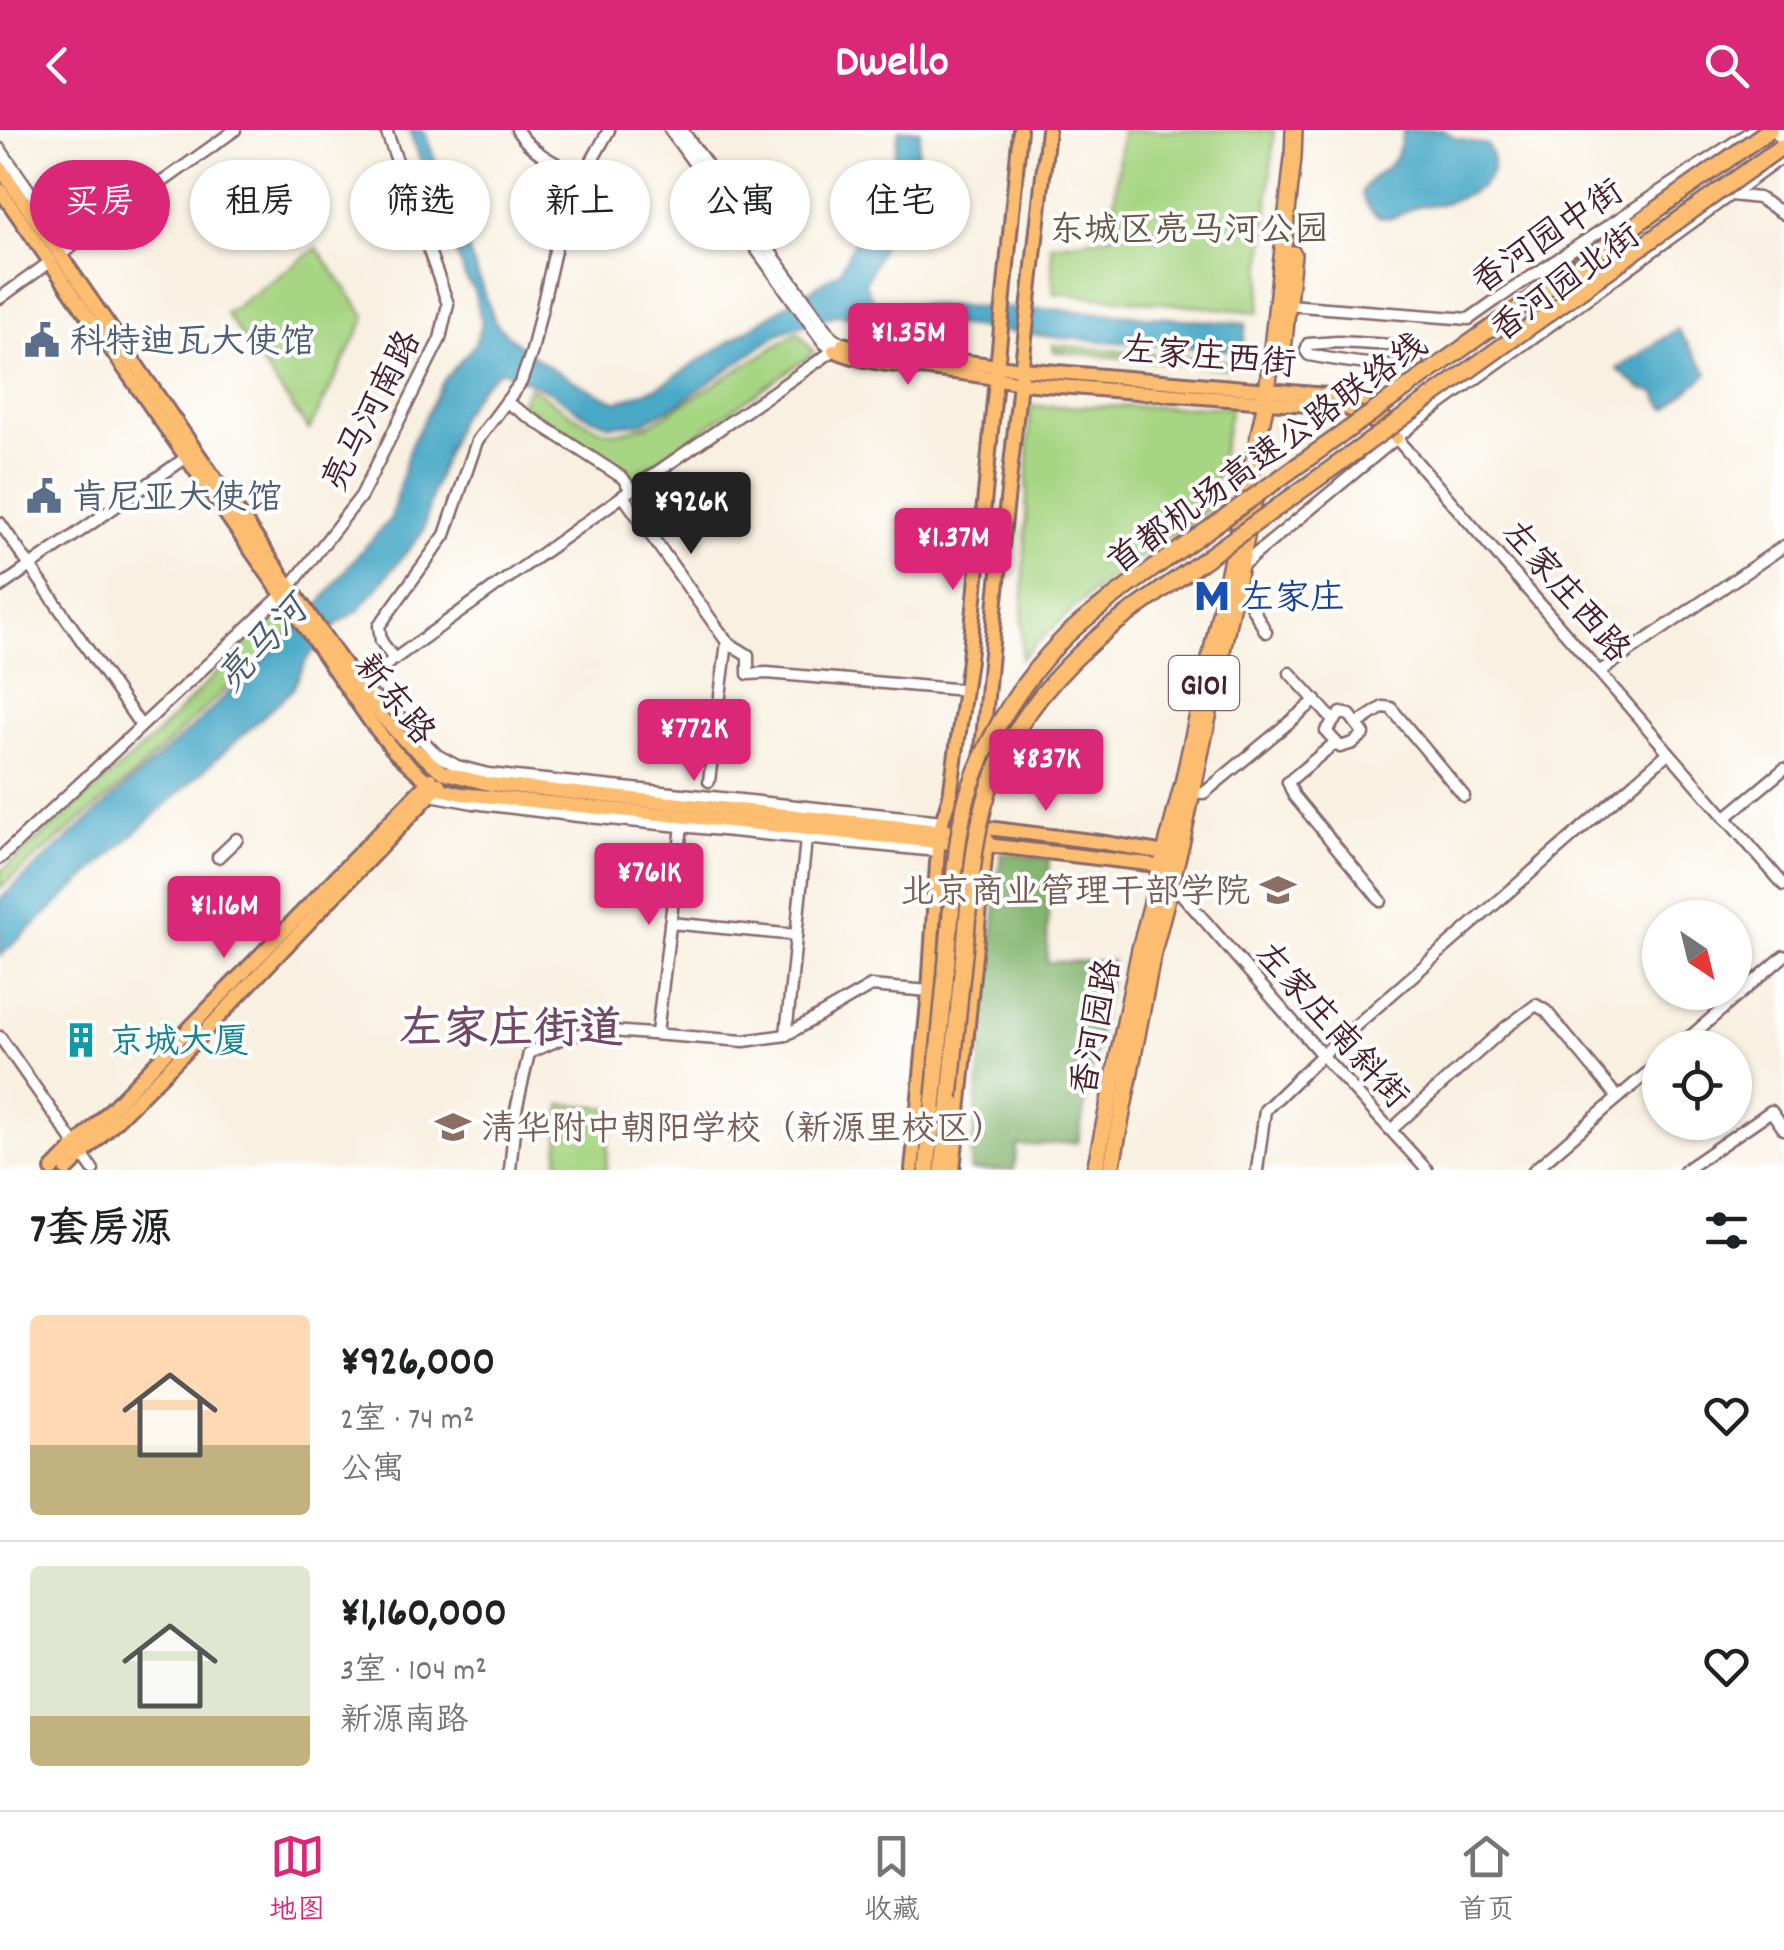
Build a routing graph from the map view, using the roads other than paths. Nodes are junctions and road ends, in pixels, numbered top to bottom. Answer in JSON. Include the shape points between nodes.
{"nodes":[{"id":1,"x":234,"y":130,"type":"edge"},
{"id":2,"x":386,"y":130,"type":"edge"},
{"id":3,"x":517,"y":130,"type":"edge"},
{"id":4,"x":609,"y":130,"type":"edge"},
{"id":5,"x":670,"y":130,"type":"edge"},
{"id":6,"x":682,"y":130,"type":"edge"},
{"id":7,"x":1020,"y":130,"type":"edge"},
{"id":8,"x":1048,"y":130,"type":"edge"},
{"id":9,"x":1294,"y":130,"type":"edge"},
{"id":10,"x":1304,"y":130,"type":"edge"},
{"id":11,"x":1754,"y":130,"type":"edge"},
{"id":12,"x":1769,"y":130,"type":"edge"},
{"id":13,"x":0,"y":149,"type":"edge"},
{"id":14,"x":1783,"y":149,"type":"edge"},
{"id":15,"x":550,"y":160,"type":"edge"},
{"id":16,"x":592,"y":160,"type":"edge"},
{"id":17,"x":0,"y":168,"type":"edge"},
{"id":18,"x":0,"y":190,"type":"edge"},
{"id":19,"x":1730,"y":195,"type":"junction"},
{"id":20,"x":1784,"y":214,"type":"edge"},
{"id":21,"x":555,"y":250,"type":"edge"},
{"id":22,"x":60,"y":255,"type":"junction"},
{"id":23,"x":792,"y":290,"type":"junction"},
{"id":24,"x":0,"y":298,"type":"edge"},
{"id":25,"x":1284,"y":314,"type":"junction"},
{"id":26,"x":833,"y":344,"type":"junction"},
{"id":27,"x":1415,"y":354,"type":"joint"},
{"id":28,"x":997,"y":371,"type":"junction"},
{"id":29,"x":1021,"y":376,"type":"junction"},
{"id":30,"x":1273,"y":389,"type":"junction"},
{"id":31,"x":506,"y":402,"type":"junction"},
{"id":32,"x":1396,"y":438,"type":"junction"},
{"id":33,"x":187,"y":457,"type":"junction"},
{"id":34,"x":627,"y":493,"type":"junction"},
{"id":35,"x":0,"y":523,"type":"edge"},
{"id":36,"x":1784,"y":546,"type":"edge"},
{"id":37,"x":30,"y":567,"type":"junction"},
{"id":38,"x":1238,"y":574,"type":"junction"},
{"id":39,"x":0,"y":588,"type":"edge"},
{"id":40,"x":286,"y":591,"type":"junction"},
{"id":41,"x":1266,"y":632,"type":"dead end"},
{"id":42,"x":727,"y":642,"type":"junction"},
{"id":43,"x":330,"y":655,"type":"junction"},
{"id":44,"x":394,"y":659,"type":"junction"},
{"id":45,"x":1599,"y":672,"type":"junction"},
{"id":46,"x":1290,"y":673,"type":"dead end"},
{"id":47,"x":358,"y":685,"type":"junction"},
{"id":48,"x":965,"y":690,"type":"junction"},
{"id":49,"x":1316,"y":700,"type":"junction"},
{"id":50,"x":1334,"y":721,"type":"junction"},
{"id":51,"x":1357,"y":724,"type":"junction"},
{"id":52,"x":141,"y":726,"type":"junction"},
{"id":53,"x":1336,"y":742,"type":"junction"},
{"id":54,"x":1668,"y":752,"type":"junction"},
{"id":55,"x":1784,"y":769,"type":"edge"},
{"id":56,"x":442,"y":772,"type":"junction"},
{"id":57,"x":709,"y":781,"type":"dead end"},
{"id":58,"x":429,"y":788,"type":"junction"},
{"id":59,"x":1192,"y":792,"type":"junction"},
{"id":60,"x":1464,"y":796,"type":"dead end"},
{"id":61,"x":1725,"y":818,"type":"junction"},
{"id":62,"x":684,"y":827,"type":"junction"},
{"id":63,"x":987,"y":828,"type":"junction"},
{"id":64,"x":939,"y":836,"type":"junction"},
{"id":65,"x":237,"y":838,"type":"dead end"},
{"id":66,"x":806,"y":839,"type":"junction"},
{"id":67,"x":987,"y":845,"type":"junction"},
{"id":68,"x":218,"y":857,"type":"dead end"},
{"id":69,"x":0,"y":858,"type":"edge"},
{"id":70,"x":1168,"y":859,"type":"junction"},
{"id":71,"x":1172,"y":883,"type":"junction"},
{"id":72,"x":1784,"y":885,"type":"edge"},
{"id":73,"x":1381,"y":901,"type":"dead end"},
{"id":74,"x":673,"y":923,"type":"junction"},
{"id":75,"x":796,"y":936,"type":"junction"},
{"id":76,"x":1784,"y":956,"type":"edge"},
{"id":77,"x":929,"y":991,"type":"junction"},
{"id":78,"x":1699,"y":1030,"type":"edge"},
{"id":79,"x":659,"y":1033,"type":"junction"},
{"id":80,"x":786,"y":1035,"type":"junction"},
{"id":81,"x":0,"y":1037,"type":"edge"},
{"id":82,"x":1322,"y":1055,"type":"junction"},
{"id":83,"x":1642,"y":1077,"type":"edge"},
{"id":84,"x":942,"y":1097,"type":"junction"},
{"id":85,"x":1618,"y":1098,"type":"junction"},
{"id":86,"x":1784,"y":1129,"type":"edge"},
{"id":87,"x":1391,"y":1130,"type":"junction"},
{"id":88,"x":78,"y":1150,"type":"junction"},
{"id":89,"x":52,"y":1170,"type":"edge"},
{"id":90,"x":67,"y":1170,"type":"edge"},
{"id":91,"x":93,"y":1170,"type":"edge"},
{"id":92,"x":510,"y":1170,"type":"edge"},
{"id":93,"x":912,"y":1170,"type":"edge"},
{"id":94,"x":927,"y":1170,"type":"edge"},
{"id":95,"x":943,"y":1170,"type":"edge"},
{"id":96,"x":953,"y":1170,"type":"edge"},
{"id":97,"x":1095,"y":1170,"type":"edge"},
{"id":98,"x":1110,"y":1170,"type":"edge"},
{"id":99,"x":1257,"y":1170,"type":"edge"},
{"id":100,"x":1428,"y":1170,"type":"edge"},
{"id":101,"x":1534,"y":1170,"type":"edge"},
{"id":102,"x":1685,"y":1170,"type":"edge"}],
"edges":[{"from":1,"to":22,"type":"street"},
{"from":2,"to":40,"type":"street","name":"亮马河南路","via":[[448,304],[440,339],[361,496]]},
{"from":3,"to":15,"type":"street"},
{"from":4,"to":16,"type":"street"},
{"from":5,"to":23,"type":"street"},
{"from":6,"to":23,"type":"street"},
{"from":7,"to":28,"type":"main road"},
{"from":8,"to":29,"type":"main road"},
{"from":9,"to":25,"type":"highway","name":"香河园路","number":"G101"},
{"from":10,"to":25,"type":"highway","name":"香河园路","number":"G101"},
{"from":11,"to":25,"type":"street","name":"香河园中街","via":[[1470,319]]},
{"from":12,"to":84,"type":"highway","name":"首都机场高速公路联络线","bridge":true,"via":[[1130,585],[1042,662],[1008,709],[970,786],[956,860]]},
{"from":13,"to":22,"type":"street","name":"新东路"},
{"from":14,"to":19,"type":"street","name":"香河园北街"},
{"from":14,"to":84,"type":"highway","name":"首都机场高速公路联络线","bridge":true,"via":[[1110,627],[1062,672],[1016,732],[982,818]]},
{"from":17,"to":22,"type":"main road","name":"新东路"},
{"from":18,"to":22,"type":"main road","name":"新东路"},
{"from":19,"to":20,"type":"street","via":[[1758,198]]},
{"from":19,"to":32,"type":"street","name":"香河园北街"},
{"from":21,"to":31,"type":"street","via":[[522,382]]},
{"from":22,"to":24,"type":"street"},
{"from":22,"to":33,"type":"main road","name":"新东路"},
{"from":22,"to":40,"type":"main road","name":"新东路"},
{"from":23,"to":26,"type":"street"},
{"from":25,"to":30,"type":"highway","name":"香河园路","number":"G101"},
{"from":26,"to":28,"type":"main road","name":"左家庄西街","via":[[846,356],[872,362]]},
{"from":26,"to":34,"type":"street"},
{"from":27,"to":27,"type":"street","via":[[1393,345],[1338,342],[1308,344],[1306,351],[1389,364],[1412,364]]},
{"from":28,"to":29,"type":"main road","name":"左家庄西街"},
{"from":28,"to":48,"type":"main road"},
{"from":29,"to":30,"type":"main road","name":"左家庄西街"},
{"from":29,"to":63,"type":"main road","via":[[980,771]]},
{"from":30,"to":32,"type":"main road","name":"左家庄西路","via":[[1364,415]]},
{"from":30,"to":38,"type":"highway","name":"香河园路","number":"G101"},
{"from":30,"to":70,"type":"highway","name":"香河园路","number":"G101"},
{"from":31,"to":34,"type":"street","via":[[623,478]]},
{"from":31,"to":44,"type":"street","via":[[477,441],[444,535],[379,626]]},
{"from":32,"to":38,"type":"street","name":"香河园北街"},
{"from":32,"to":45,"type":"street","name":"左家庄西路"},
{"from":33,"to":37,"type":"street"},
{"from":33,"to":40,"type":"main road","name":"新东路"},
{"from":34,"to":42,"type":"street"},
{"from":34,"to":44,"type":"street"},
{"from":35,"to":37,"type":"street"},
{"from":36,"to":45,"type":"street"},
{"from":37,"to":39,"type":"street"},
{"from":37,"to":52,"type":"street"},
{"from":38,"to":41,"type":"street"},
{"from":38,"to":59,"type":"highway","name":"香河园路","number":"G101"},
{"from":40,"to":43,"type":"main road","name":"新东路"},
{"from":40,"to":52,"type":"street","name":"亮马河南路"},
{"from":42,"to":48,"type":"street","via":[[748,656],[748,674]]},
{"from":42,"to":57,"type":"street"},
{"from":43,"to":47,"type":"main road","name":"新东路"},
{"from":43,"to":58,"type":"main road","name":"新东路","via":[[372,724]]},
{"from":44,"to":47,"type":"street"},
{"from":45,"to":54,"type":"street","name":"左家庄西路"},
{"from":46,"to":49,"type":"street"},
{"from":47,"to":56,"type":"main road","name":"新东路","via":[[405,741]]},
{"from":47,"to":64,"type":"street","via":[[457,766]]},
{"from":48,"to":64,"type":"main road"},
{"from":49,"to":50,"type":"street"},
{"from":49,"to":59,"type":"street","via":[[1204,793]]},
{"from":50,"to":51,"type":"street","via":[[1341,713]]},
{"from":50,"to":53,"type":"street","via":[[1326,730]]},
{"from":51,"to":53,"type":"street","via":[[1364,734],[1353,743]]},
{"from":51,"to":60,"type":"street","via":[[1383,706],[1391,708]]},
{"from":52,"to":69,"type":"street","name":"亮马河南路"},
{"from":53,"to":73,"type":"street","via":[[1288,782]]},
{"from":54,"to":61,"type":"street","name":"左家庄西路"},
{"from":54,"to":82,"type":"street"},
{"from":55,"to":61,"type":"street"},
{"from":56,"to":58,"type":"main road"},
{"from":56,"to":64,"type":"main road","name":"新东路","via":[[489,784]]},
{"from":58,"to":62,"type":"street","via":[[552,813]]},
{"from":58,"to":64,"type":"main road","name":"新东路","via":[[564,806]]},
{"from":58,"to":88,"type":"main road"},
{"from":59,"to":70,"type":"highway","name":"香河园路","number":"G101"},
{"from":61,"to":72,"type":"street","name":"左家庄西路"},
{"from":62,"to":66,"type":"street"},
{"from":62,"to":74,"type":"street"},
{"from":63,"to":64,"type":"main road"},
{"from":63,"to":67,"type":"main road"},
{"from":63,"to":70,"type":"main road"},
{"from":64,"to":66,"type":"street"},
{"from":64,"to":67,"type":"main road","name":"新东路"},
{"from":64,"to":77,"type":"main road"},
{"from":65,"to":68,"type":"street"},
{"from":66,"to":75,"type":"street"},
{"from":67,"to":70,"type":"main road","name":"新东路","via":[[1148,864]]},
{"from":67,"to":96,"type":"main road"},
{"from":70,"to":71,"type":"highway","name":"香河园路","number":"G101"},
{"from":70,"to":97,"type":"highway","name":"香河园路","number":"G101","via":[[1140,949]]},
{"from":71,"to":82,"type":"street","name":"左家庄南斜街"},
{"from":71,"to":98,"type":"highway","name":"香河园路","number":"G101"},
{"from":74,"to":75,"type":"street"},
{"from":74,"to":79,"type":"street"},
{"from":75,"to":80,"type":"street"},
{"from":76,"to":78,"type":"street"},
{"from":77,"to":80,"type":"street","via":[[870,986]]},
{"from":77,"to":93,"type":"main road"},
{"from":79,"to":80,"type":"street","via":[[744,1040]]},
{"from":79,"to":92,"type":"street","via":[[598,1030],[530,1054]]},
{"from":81,"to":88,"type":"street"},
{"from":82,"to":87,"type":"street","name":"左家庄南斜街"},
{"from":82,"to":99,"type":"street","via":[[1265,1110]]},
{"from":83,"to":85,"type":"street"},
{"from":84,"to":94,"type":"highway","name":"首都机场高速公路联络线"},
{"from":84,"to":95,"type":"highway","name":"首都机场高速公路联络线"},
{"from":85,"to":87,"type":"street","via":[[1536,1005]]},
{"from":85,"to":101,"type":"street"},
{"from":86,"to":102,"type":"street","via":[[1771,1110]]},
{"from":87,"to":100,"type":"street","name":"左家庄南斜街"},
{"from":88,"to":89,"type":"main road"},
{"from":88,"to":90,"type":"main road"},
{"from":88,"to":91,"type":"street"}]}
